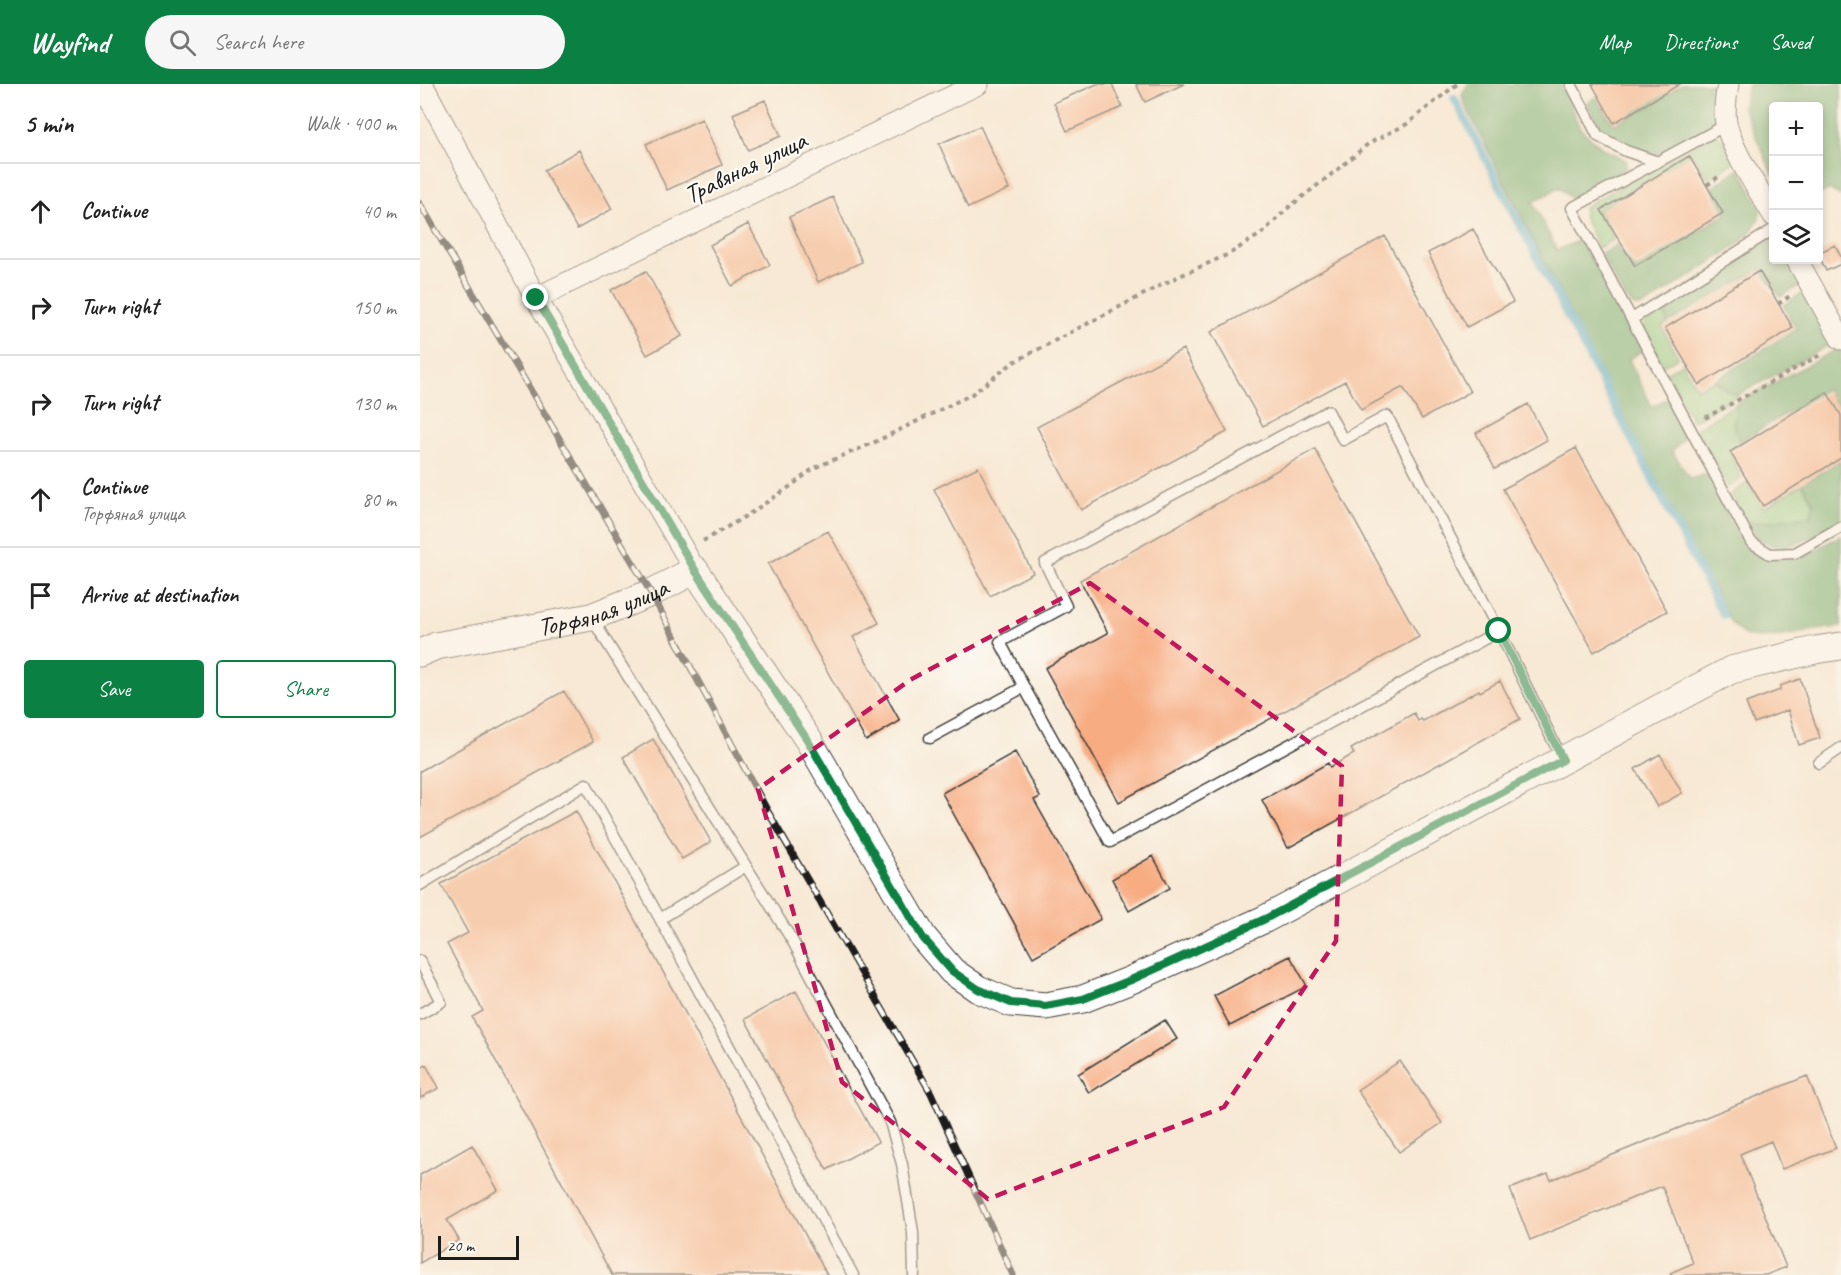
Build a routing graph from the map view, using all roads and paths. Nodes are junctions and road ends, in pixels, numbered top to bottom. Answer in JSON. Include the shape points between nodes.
{"nodes":[{"id":1,"x":422,"y":84,"type":"edge"},
{"id":2,"x":978,"y":84,"type":"edge"},
{"id":3,"x":1457,"y":84,"type":"edge"},
{"id":4,"x":1571,"y":84,"type":"edge"},
{"id":5,"x":1728,"y":84,"type":"edge"},
{"id":6,"x":1726,"y":125,"type":"junction"},
{"id":7,"x":1658,"y":162,"type":"junction"},
{"id":8,"x":1770,"y":210,"type":"edge"},
{"id":9,"x":1769,"y":232,"type":"edge"},
{"id":10,"x":1799,"y":264,"type":"edge"},
{"id":11,"x":536,"y":298,"type":"junction"},
{"id":12,"x":1632,"y":319,"type":"junction"},
{"id":13,"x":1836,"y":344,"type":"edge"},
{"id":14,"x":1689,"y":427,"type":"junction"},
{"id":15,"x":1841,"y":527,"type":"edge"},
{"id":16,"x":689,"y":561,"type":"junction"},
{"id":17,"x":591,"y":617,"type":"junction"},
{"id":18,"x":1499,"y":631,"type":"junction"},
{"id":19,"x":1841,"y":646,"type":"edge"},
{"id":20,"x":420,"y":653,"type":"edge"},
{"id":21,"x":1024,"y":687,"type":"junction"},
{"id":22,"x":930,"y":738,"type":"dead end"},
{"id":23,"x":1841,"y":748,"type":"edge"},
{"id":24,"x":1563,"y":760,"type":"junction"},
{"id":25,"x":1819,"y":763,"type":"dead end"},
{"id":26,"x":746,"y":866,"type":"junction"},
{"id":27,"x":420,"y":885,"type":"edge"},
{"id":28,"x":660,"y":919,"type":"junction"},
{"id":29,"x":420,"y":961,"type":"edge"},
{"id":30,"x":420,"y":1014,"type":"edge"},
{"id":31,"x":853,"y":1275,"type":"edge"},
{"id":32,"x":914,"y":1275,"type":"edge"}],
"edges":[{"from":1,"to":11,"type":"street","name":"Торфяная улица"},
{"from":2,"to":11,"type":"street","name":"Травяная улица"},
{"from":3,"to":16,"type":"path","via":[[1407,124],[1368,144],[1261,234],[1229,254],[1014,362],[972,393],[814,468]]},
{"from":4,"to":7,"type":"lane","via":[[1598,136]]},
{"from":5,"to":6,"type":"street"},
{"from":6,"to":7,"type":"lane"},
{"from":6,"to":8,"type":"street"},
{"from":7,"to":12,"type":"lane","via":[[1572,208]]},
{"from":9,"to":12,"type":"lane"},
{"from":10,"to":13,"type":"street"},
{"from":11,"to":16,"type":"street","name":"Торфяная улица"},
{"from":12,"to":14,"type":"lane"},
{"from":13,"to":14,"type":"path"},
{"from":14,"to":15,"type":"lane","via":[[1751,542],[1770,554],[1796,553]]},
{"from":16,"to":17,"type":"street","name":"Торфяная улица","via":[[651,593]]},
{"from":16,"to":24,"type":"street","via":[[808,741],[923,938],[952,971],[978,989],[1011,1003],[1046,1006],[1083,999],[1131,980],[1265,919]]},
{"from":17,"to":20,"type":"street","name":"Торфяная улица","via":[[436,646]]},
{"from":17,"to":26,"type":"lane"},
{"from":18,"to":21,"type":"lane","via":[[1110,842]]},
{"from":18,"to":21,"type":"lane","via":[[1387,416],[1343,440],[1328,411],[1045,564],[1066,606],[1000,642]]},
{"from":18,"to":24,"type":"lane"},
{"from":19,"to":24,"type":"street","via":[[1731,670]]},
{"from":21,"to":22,"type":"lane"},
{"from":23,"to":25,"type":"lane"},
{"from":26,"to":28,"type":"lane"},
{"from":26,"to":32,"type":"lane","via":[[792,940],[890,1122],[902,1164],[913,1232]]},
{"from":27,"to":28,"type":"lane","via":[[586,784]]},
{"from":28,"to":31,"type":"lane"},
{"from":29,"to":30,"type":"lane","via":[[441,1002]]}]}
